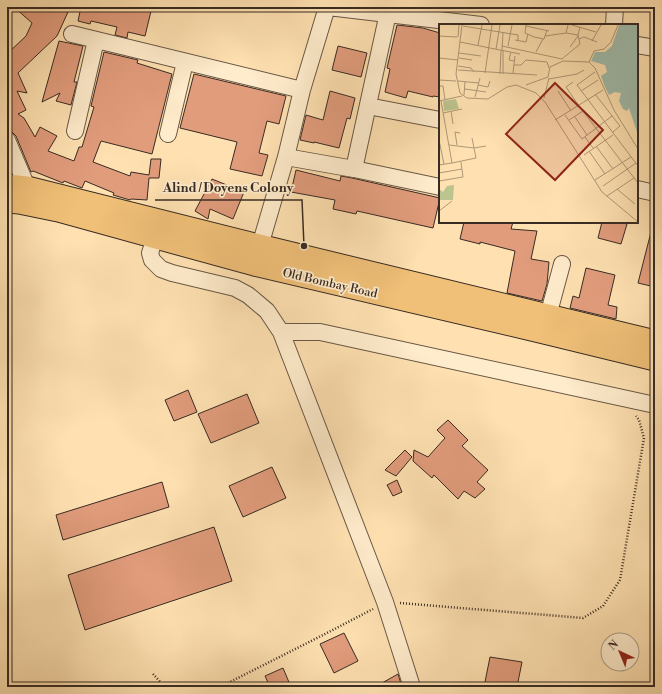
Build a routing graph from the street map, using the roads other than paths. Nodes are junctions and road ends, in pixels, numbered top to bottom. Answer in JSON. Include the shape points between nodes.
{"nodes":[{"id":1,"x":328,"y":7,"type":"edge"},
{"id":2,"x":615,"y":7,"type":"edge"},
{"id":3,"x":388,"y":13,"type":"junction"},
{"id":4,"x":473,"y":24,"type":"edge"},
{"id":5,"x":614,"y":24,"type":"edge"},
{"id":6,"x":72,"y":34,"type":"dead end"},
{"id":7,"x":96,"y":40,"type":"junction"},
{"id":8,"x":638,"y":45,"type":"edge"},
{"id":9,"x":655,"y":48,"type":"edge"},
{"id":10,"x":185,"y":62,"type":"junction"},
{"id":11,"x":302,"y":90,"type":"junction"},
{"id":12,"x":368,"y":106,"type":"junction"},
{"id":13,"x":439,"y":120,"type":"edge"},
{"id":14,"x":75,"y":131,"type":"dead end"},
{"id":15,"x":168,"y":134,"type":"dead end"},
{"id":16,"x":7,"y":140,"type":"edge"},
{"id":17,"x":286,"y":157,"type":"junction"},
{"id":18,"x":354,"y":169,"type":"junction"},
{"id":19,"x":17,"y":186,"type":"edge"},
{"id":20,"x":439,"y":187,"type":"edge"},
{"id":21,"x":638,"y":189,"type":"edge"},
{"id":22,"x":655,"y":193,"type":"edge"},
{"id":23,"x":7,"y":202,"type":"edge"},
{"id":24,"x":155,"y":238,"type":"junction"},
{"id":25,"x":259,"y":245,"type":"junction"},
{"id":26,"x":562,"y":264,"type":"dead end"},
{"id":27,"x":254,"y":265,"type":"junction"},
{"id":28,"x":548,"y":316,"type":"junction"},
{"id":29,"x":281,"y":332,"type":"junction"},
{"id":30,"x":655,"y":341,"type":"edge"},
{"id":31,"x":655,"y":360,"type":"edge"},
{"id":32,"x":655,"y":405,"type":"edge"},
{"id":33,"x":412,"y":687,"type":"edge"}],
"edges":[{"from":1,"to":3,"type":"street"},
{"from":1,"to":11,"type":"street"},
{"from":2,"to":5,"type":"street"},
{"from":3,"to":4,"type":"street"},
{"from":3,"to":12,"type":"street"},
{"from":6,"to":7,"type":"street"},
{"from":7,"to":10,"type":"street"},
{"from":7,"to":14,"type":"street"},
{"from":8,"to":9,"type":"street"},
{"from":10,"to":11,"type":"street"},
{"from":10,"to":15,"type":"street"},
{"from":11,"to":17,"type":"street"},
{"from":12,"to":13,"type":"street"},
{"from":12,"to":18,"type":"street"},
{"from":16,"to":19,"type":"street"},
{"from":17,"to":18,"type":"street"},
{"from":17,"to":25,"type":"street"},
{"from":18,"to":20,"type":"street"},
{"from":19,"to":25,"type":"main road","name":"Old Bombay Road"},
{"from":21,"to":22,"type":"street"},
{"from":23,"to":24,"type":"main road","name":"Old Bombay Road","via":[[58,211]]},
{"from":24,"to":27,"type":"main road","name":"Old Bombay Road"},
{"from":24,"to":29,"type":"street","via":[[150,253],[152,260],[161,269],[172,274],[235,288],[267,311]]},
{"from":25,"to":27,"type":"street"},
{"from":25,"to":28,"type":"main road","name":"Old Bombay Road"},
{"from":26,"to":28,"type":"street"},
{"from":27,"to":31,"type":"main road","name":"Old Bombay Road"},
{"from":28,"to":30,"type":"main road","name":"Old Bombay Road"},
{"from":29,"to":32,"type":"street","via":[[320,332]]},
{"from":29,"to":33,"type":"street","via":[[385,602]]}]}
